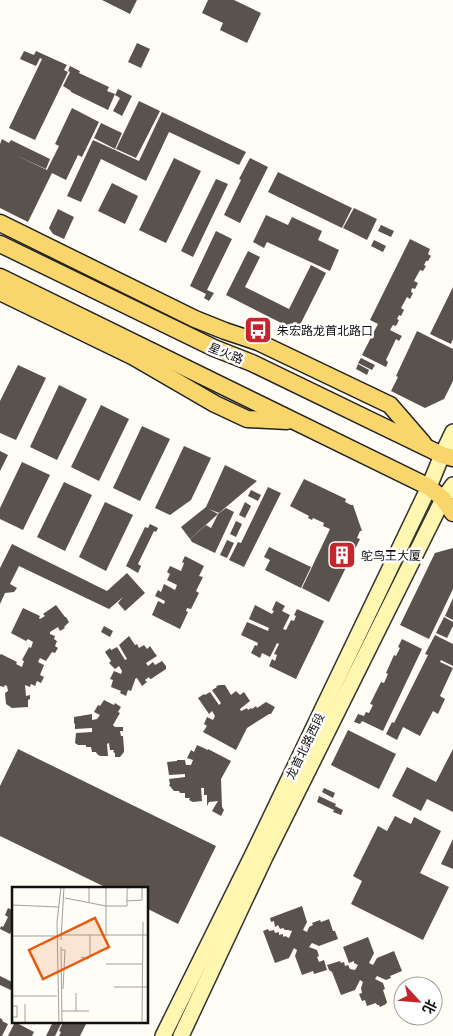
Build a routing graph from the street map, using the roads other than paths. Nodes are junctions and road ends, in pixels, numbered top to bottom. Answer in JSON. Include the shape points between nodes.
{"nodes":[{"id":1,"x":0,"y":223,"type":"edge"},
{"id":2,"x":0,"y":244,"type":"edge"},
{"id":3,"x":60,"y":252,"type":"junction"},
{"id":4,"x":52,"y":269,"type":"junction"},
{"id":5,"x":0,"y":277,"type":"edge"},
{"id":6,"x":0,"y":292,"type":"edge"},
{"id":7,"x":163,"y":324,"type":"junction"},
{"id":8,"x":234,"y":334,"type":"junction"},
{"id":9,"x":295,"y":422,"type":"junction"},
{"id":10,"x":453,"y":432,"type":"edge"},
{"id":11,"x":441,"y":454,"type":"edge"},
{"id":12,"x":453,"y":485,"type":"edge"},
{"id":13,"x":429,"y":487,"type":"junction"},
{"id":14,"x":448,"y":501,"type":"edge"},
{"id":15,"x":453,"y":513,"type":"edge"},
{"id":16,"x":163,"y":1036,"type":"edge"},
{"id":17,"x":181,"y":1036,"type":"edge"}],
"edges":[{"from":1,"to":3,"type":"main road"},
{"from":2,"to":4,"type":"main road","name":"星火路"},
{"from":3,"to":4,"type":"main road"},
{"from":3,"to":8,"type":"main road","via":[[195,319]]},
{"from":4,"to":7,"type":"main road","name":"星火路"},
{"from":5,"to":9,"type":"main road"},
{"from":6,"to":9,"type":"main road","via":[[134,357],[247,419]]},
{"from":7,"to":8,"type":"main road"},
{"from":7,"to":11,"type":"main road","name":"星火路"},
{"from":8,"to":11,"type":"main road","via":[[258,342],[390,405]]},
{"from":9,"to":13,"type":"main road"},
{"from":10,"to":11,"type":"street","name":"龙首北路西段"},
{"from":11,"to":13,"type":"street","name":"龙首北路西段"},
{"from":12,"to":14,"type":"street","name":"龙首北路西段"},
{"from":13,"to":14,"type":"main road"},
{"from":13,"to":16,"type":"street","name":"龙首北路西段"},
{"from":14,"to":15,"type":"main road"},
{"from":14,"to":17,"type":"street","name":"龙首北路西段","via":[[269,848]]}]}
